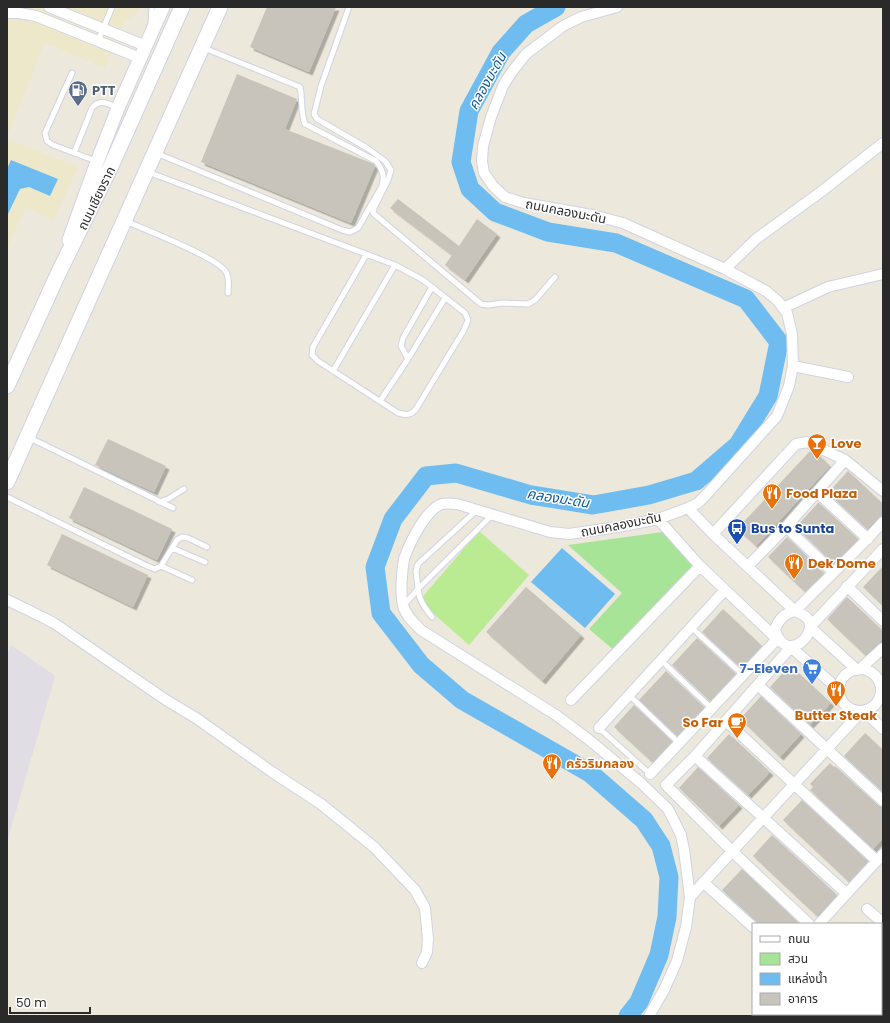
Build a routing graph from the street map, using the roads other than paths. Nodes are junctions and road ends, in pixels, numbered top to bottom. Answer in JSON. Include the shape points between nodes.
{"nodes":[{"id":1,"x":50,"y":7,"type":"edge"},
{"id":2,"x":112,"y":7,"type":"edge"},
{"id":3,"x":152,"y":7,"type":"edge"},
{"id":4,"x":163,"y":7,"type":"edge"},
{"id":5,"x":182,"y":7,"type":"edge"},
{"id":6,"x":220,"y":7,"type":"edge"},
{"id":7,"x":349,"y":7,"type":"edge"},
{"id":8,"x":616,"y":7,"type":"edge"},
{"id":9,"x":37,"y":11,"type":"edge"},
{"id":10,"x":7,"y":13,"type":"edge"},
{"id":11,"x":103,"y":28,"type":"junction"},
{"id":12,"x":98,"y":41,"type":"junction"},
{"id":13,"x":148,"y":41,"type":"junction"},
{"id":14,"x":203,"y":47,"type":"junction"},
{"id":15,"x":140,"y":58,"type":"junction"},
{"id":16,"x":72,"y":73,"type":"dead end"},
{"id":17,"x":118,"y":108,"type":"junction"},
{"id":18,"x":883,"y":143,"type":"edge"},
{"id":19,"x":74,"y":153,"type":"junction"},
{"id":20,"x":156,"y":153,"type":"junction"},
{"id":21,"x":97,"y":162,"type":"junction"},
{"id":22,"x":147,"y":172,"type":"junction"},
{"id":23,"x":125,"y":221,"type":"junction"},
{"id":24,"x":366,"y":255,"type":"junction"},
{"id":25,"x":394,"y":265,"type":"junction"},
{"id":26,"x":725,"y":269,"type":"junction"},
{"id":27,"x":58,"y":274,"type":"junction"},
{"id":28,"x":883,"y":274,"type":"edge"},
{"id":29,"x":555,"y":277,"type":"dead end"},
{"id":30,"x":432,"y":287,"type":"junction"},
{"id":31,"x":228,"y":293,"type":"dead end"},
{"id":32,"x":445,"y":298,"type":"junction"},
{"id":33,"x":783,"y":308,"type":"junction"},
{"id":34,"x":408,"y":359,"type":"junction"},
{"id":35,"x":793,"y":366,"type":"junction"},
{"id":36,"x":333,"y":371,"type":"junction"},
{"id":37,"x":848,"y":377,"type":"dead end"},
{"id":38,"x":7,"y":386,"type":"edge"},
{"id":39,"x":380,"y":401,"type":"junction"},
{"id":40,"x":27,"y":437,"type":"junction"},
{"id":41,"x":845,"y":460,"type":"junction"},
{"id":42,"x":8,"y":483,"type":"edge"},
{"id":43,"x":184,"y":489,"type":"dead end"},
{"id":44,"x":883,"y":491,"type":"edge"},
{"id":45,"x":817,"y":492,"type":"junction"},
{"id":46,"x":7,"y":496,"type":"edge"},
{"id":47,"x":159,"y":502,"type":"junction"},
{"id":48,"x":173,"y":508,"type":"dead end"},
{"id":49,"x":688,"y":508,"type":"junction"},
{"id":50,"x":477,"y":510,"type":"junction"},
{"id":51,"x":492,"y":515,"type":"junction"},
{"id":52,"x":658,"y":519,"type":"junction"},
{"id":53,"x":883,"y":522,"type":"edge"},
{"id":54,"x":786,"y":527,"type":"junction"},
{"id":55,"x":713,"y":534,"type":"junction"},
{"id":56,"x":868,"y":539,"type":"junction"},
{"id":57,"x":207,"y":546,"type":"dead end"},
{"id":58,"x":172,"y":548,"type":"junction"},
{"id":59,"x":882,"y":552,"type":"edge"},
{"id":60,"x":205,"y":562,"type":"dead end"},
{"id":61,"x":161,"y":566,"type":"junction"},
{"id":62,"x":700,"y":566,"type":"junction"},
{"id":63,"x":748,"y":566,"type":"junction"},
{"id":64,"x":833,"y":572,"type":"junction"},
{"id":65,"x":192,"y":580,"type":"dead end"},
{"id":66,"x":847,"y":586,"type":"junction"},
{"id":67,"x":418,"y":590,"type":"junction"},
{"id":68,"x":725,"y":590,"type":"junction"},
{"id":69,"x":7,"y":600,"type":"edge"},
{"id":70,"x":403,"y":607,"type":"junction"},
{"id":71,"x":795,"y":611,"type":"junction"},
{"id":72,"x":432,"y":617,"type":"dead end"},
{"id":73,"x":883,"y":621,"type":"edge"},
{"id":74,"x":691,"y":627,"type":"junction"},
{"id":75,"x":810,"y":627,"type":"junction"},
{"id":76,"x":777,"y":639,"type":"junction"},
{"id":77,"x":791,"y":647,"type":"junction"},
{"id":78,"x":883,"y":648,"type":"edge"},
{"id":79,"x":660,"y":660,"type":"junction"},
{"id":80,"x":858,"y":670,"type":"junction"},
{"id":81,"x":743,"y":676,"type":"junction"},
{"id":82,"x":758,"y":685,"type":"junction"},
{"id":83,"x":882,"y":688,"type":"edge"},
{"id":84,"x":839,"y":690,"type":"junction"},
{"id":85,"x":629,"y":695,"type":"junction"},
{"id":86,"x":571,"y":700,"type":"dead end"},
{"id":87,"x":712,"y":709,"type":"junction"},
{"id":88,"x":862,"y":712,"type":"junction"},
{"id":89,"x":726,"y":721,"type":"junction"},
{"id":90,"x":599,"y":728,"type":"joint"},
{"id":91,"x":883,"y":729,"type":"edge"},
{"id":92,"x":680,"y":743,"type":"junction"},
{"id":93,"x":827,"y":749,"type":"junction"},
{"id":94,"x":695,"y":756,"type":"junction"},
{"id":95,"x":650,"y":774,"type":"joint"},
{"id":96,"x":793,"y":785,"type":"junction"},
{"id":97,"x":883,"y":801,"type":"edge"},
{"id":98,"x":764,"y":817,"type":"junction"},
{"id":99,"x":732,"y":851,"type":"junction"},
{"id":100,"x":880,"y":857,"type":"edge"},
{"id":101,"x":703,"y":882,"type":"junction"},
{"id":102,"x":846,"y":893,"type":"junction"},
{"id":103,"x":690,"y":897,"type":"junction"},
{"id":104,"x":867,"y":908,"type":"dead end"},
{"id":105,"x":808,"y":923,"type":"edge"},
{"id":106,"x":821,"y":923,"type":"edge"},
{"id":107,"x":883,"y":923,"type":"edge"},
{"id":108,"x":752,"y":926,"type":"edge"},
{"id":109,"x":422,"y":963,"type":"dead end"},
{"id":110,"x":649,"y":1016,"type":"edge"}],
"edges":[{"from":1,"to":11,"type":"street"},
{"from":2,"to":11,"type":"lane"},
{"from":3,"to":13,"type":"lane"},
{"from":4,"to":13,"type":"street"},
{"from":5,"to":27,"type":"main road","name":"ถนนเชียงราก","via":[[111,166]]},
{"from":6,"to":14,"type":"main road"},
{"from":7,"to":29,"type":"lane","via":[[320,86],[314,114],[317,119],[385,161],[391,170],[372,212],[481,304],[528,304],[535,300]]},
{"from":8,"to":26,"type":"street","name":"ถนนคลองมะดัน","via":[[581,17],[563,26],[526,54],[503,86],[491,117],[483,146],[484,173],[493,186],[505,196],[524,203],[623,223]]},
{"from":9,"to":10,"type":"street"},
{"from":9,"to":12,"type":"street"},
{"from":11,"to":12,"type":"lane"},
{"from":11,"to":13,"type":"street"},
{"from":12,"to":15,"type":"street"},
{"from":13,"to":15,"type":"street"},
{"from":14,"to":20,"type":"main road"},
{"from":14,"to":20,"type":"lane","via":[[300,87],[301,115],[305,124],[376,161],[384,178],[382,186],[358,228],[350,232]]},
{"from":15,"to":17,"type":"street"},
{"from":16,"to":19,"type":"lane","via":[[45,133],[47,141]]},
{"from":17,"to":19,"type":"lane","via":[[102,102],[96,103]]},
{"from":17,"to":21,"type":"street"},
{"from":18,"to":26,"type":"street","via":[[756,239]]},
{"from":19,"to":21,"type":"lane"},
{"from":20,"to":22,"type":"main road"},
{"from":21,"to":27,"type":"street"},
{"from":22,"to":23,"type":"main road"},
{"from":22,"to":24,"type":"lane"},
{"from":23,"to":31,"type":"lane","via":[[209,258],[225,271],[229,279]]},
{"from":23,"to":40,"type":"main road"},
{"from":24,"to":25,"type":"lane"},
{"from":24,"to":36,"type":"lane","via":[[313,347],[312,355]]},
{"from":25,"to":30,"type":"lane","via":[[412,273]]},
{"from":25,"to":36,"type":"lane"},
{"from":26,"to":33,"type":"street","name":"ถนนคลองมะดัน","via":[[766,291]]},
{"from":27,"to":38,"type":"main road","name":"ถนนเชียงราก"},
{"from":28,"to":33,"type":"street","via":[[828,287]]},
{"from":30,"to":32,"type":"lane"},
{"from":30,"to":34,"type":"lane","via":[[403,338],[401,346]]},
{"from":32,"to":34,"type":"lane"},
{"from":32,"to":39,"type":"lane","via":[[465,313],[468,320],[416,409],[406,415],[398,413]]},
{"from":33,"to":35,"type":"street","name":"ถนนคลองมะดัน","via":[[787,313],[792,334]]},
{"from":34,"to":39,"type":"lane"},
{"from":35,"to":37,"type":"street"},
{"from":35,"to":49,"type":"street","name":"ถนนคลองมะดัน","via":[[789,386],[777,416],[706,495]]},
{"from":36,"to":39,"type":"lane"},
{"from":40,"to":42,"type":"main road"},
{"from":40,"to":47,"type":"lane"},
{"from":41,"to":44,"type":"street"},
{"from":41,"to":45,"type":"street"},
{"from":41,"to":55,"type":"street","via":[[806,442],[796,444]]},
{"from":43,"to":47,"type":"lane"},
{"from":45,"to":54,"type":"street"},
{"from":45,"to":56,"type":"street"},
{"from":46,"to":61,"type":"lane","via":[[147,566],[155,569]]},
{"from":47,"to":48,"type":"lane"},
{"from":49,"to":52,"type":"street","name":"ถนนคลองมะดัน"},
{"from":49,"to":55,"type":"street"},
{"from":50,"to":51,"type":"street","name":"ถนนคลองมะดัน"},
{"from":50,"to":67,"type":"lane","via":[[418,564]]},
{"from":50,"to":70,"type":"street","name":"ถนนคลองมะดัน","via":[[457,504],[442,504],[430,512],[421,523],[404,559],[401,593]]},
{"from":51,"to":52,"type":"street","name":"ถนนคลองมะดัน","via":[[550,532],[569,534]]},
{"from":51,"to":67,"type":"lane"},
{"from":52,"to":62,"type":"street"},
{"from":53,"to":56,"type":"street"},
{"from":54,"to":63,"type":"street"},
{"from":54,"to":64,"type":"street"},
{"from":55,"to":63,"type":"street"},
{"from":56,"to":64,"type":"street"},
{"from":57,"to":58,"type":"lane","via":[[182,537]]},
{"from":58,"to":60,"type":"lane"},
{"from":58,"to":61,"type":"lane"},
{"from":59,"to":66,"type":"street"},
{"from":61,"to":65,"type":"lane"},
{"from":62,"to":68,"type":"street"},
{"from":62,"to":86,"type":"street"},
{"from":63,"to":71,"type":"street"},
{"from":64,"to":71,"type":"street"},
{"from":66,"to":73,"type":"street"},
{"from":66,"to":75,"type":"street"},
{"from":67,"to":70,"type":"lane"},
{"from":67,"to":72,"type":"lane","via":[[422,604]]},
{"from":68,"to":74,"type":"street"},
{"from":68,"to":76,"type":"street"},
{"from":69,"to":109,"type":"street","via":[[48,620],[196,718],[321,804],[374,847],[415,890],[425,908],[428,952]]},
{"from":70,"to":103,"type":"street","via":[[421,630],[556,715],[641,783],[668,809],[681,835]]},
{"from":71,"to":75,"type":"street","via":[[808,619]]},
{"from":71,"to":76,"type":"street","via":[[788,612],[776,625]]},
{"from":74,"to":79,"type":"street"},
{"from":74,"to":81,"type":"lane"},
{"from":75,"to":77,"type":"street","via":[[806,637]]},
{"from":75,"to":80,"type":"street"},
{"from":76,"to":77,"type":"street"},
{"from":76,"to":81,"type":"street"},
{"from":77,"to":82,"type":"street"},
{"from":77,"to":84,"type":"street"},
{"from":78,"to":80,"type":"street"},
{"from":79,"to":85,"type":"street"},
{"from":79,"to":87,"type":"lane"},
{"from":80,"to":83,"type":"street","via":[[866,670],[876,676]]},
{"from":80,"to":84,"type":"street","via":[[843,678]]},
{"from":81,"to":87,"type":"street"},
{"from":82,"to":89,"type":"street"},
{"from":82,"to":93,"type":"street"},
{"from":83,"to":88,"type":"street","via":[[877,704]]},
{"from":84,"to":88,"type":"street","via":[[841,699],[849,709]]},
{"from":85,"to":90,"type":"street"},
{"from":85,"to":92,"type":"lane"},
{"from":87,"to":92,"type":"street"},
{"from":88,"to":91,"type":"street"},
{"from":88,"to":93,"type":"street"},
{"from":89,"to":94,"type":"street"},
{"from":89,"to":96,"type":"street"},
{"from":90,"to":95,"type":"lane"},
{"from":92,"to":95,"type":"street"},
{"from":93,"to":96,"type":"street"},
{"from":93,"to":97,"type":"street"},
{"from":94,"to":98,"type":"street"},
{"from":94,"to":99,"type":"street","via":[[666,785]]},
{"from":96,"to":98,"type":"street"},
{"from":96,"to":100,"type":"street"},
{"from":98,"to":99,"type":"street"},
{"from":98,"to":102,"type":"street"},
{"from":99,"to":101,"type":"street"},
{"from":99,"to":105,"type":"street"},
{"from":100,"to":102,"type":"street"},
{"from":101,"to":103,"type":"street"},
{"from":101,"to":108,"type":"street"},
{"from":102,"to":106,"type":"street"},
{"from":103,"to":110,"type":"street","via":[[686,927],[677,960]]},
{"from":104,"to":107,"type":"street"}]}
